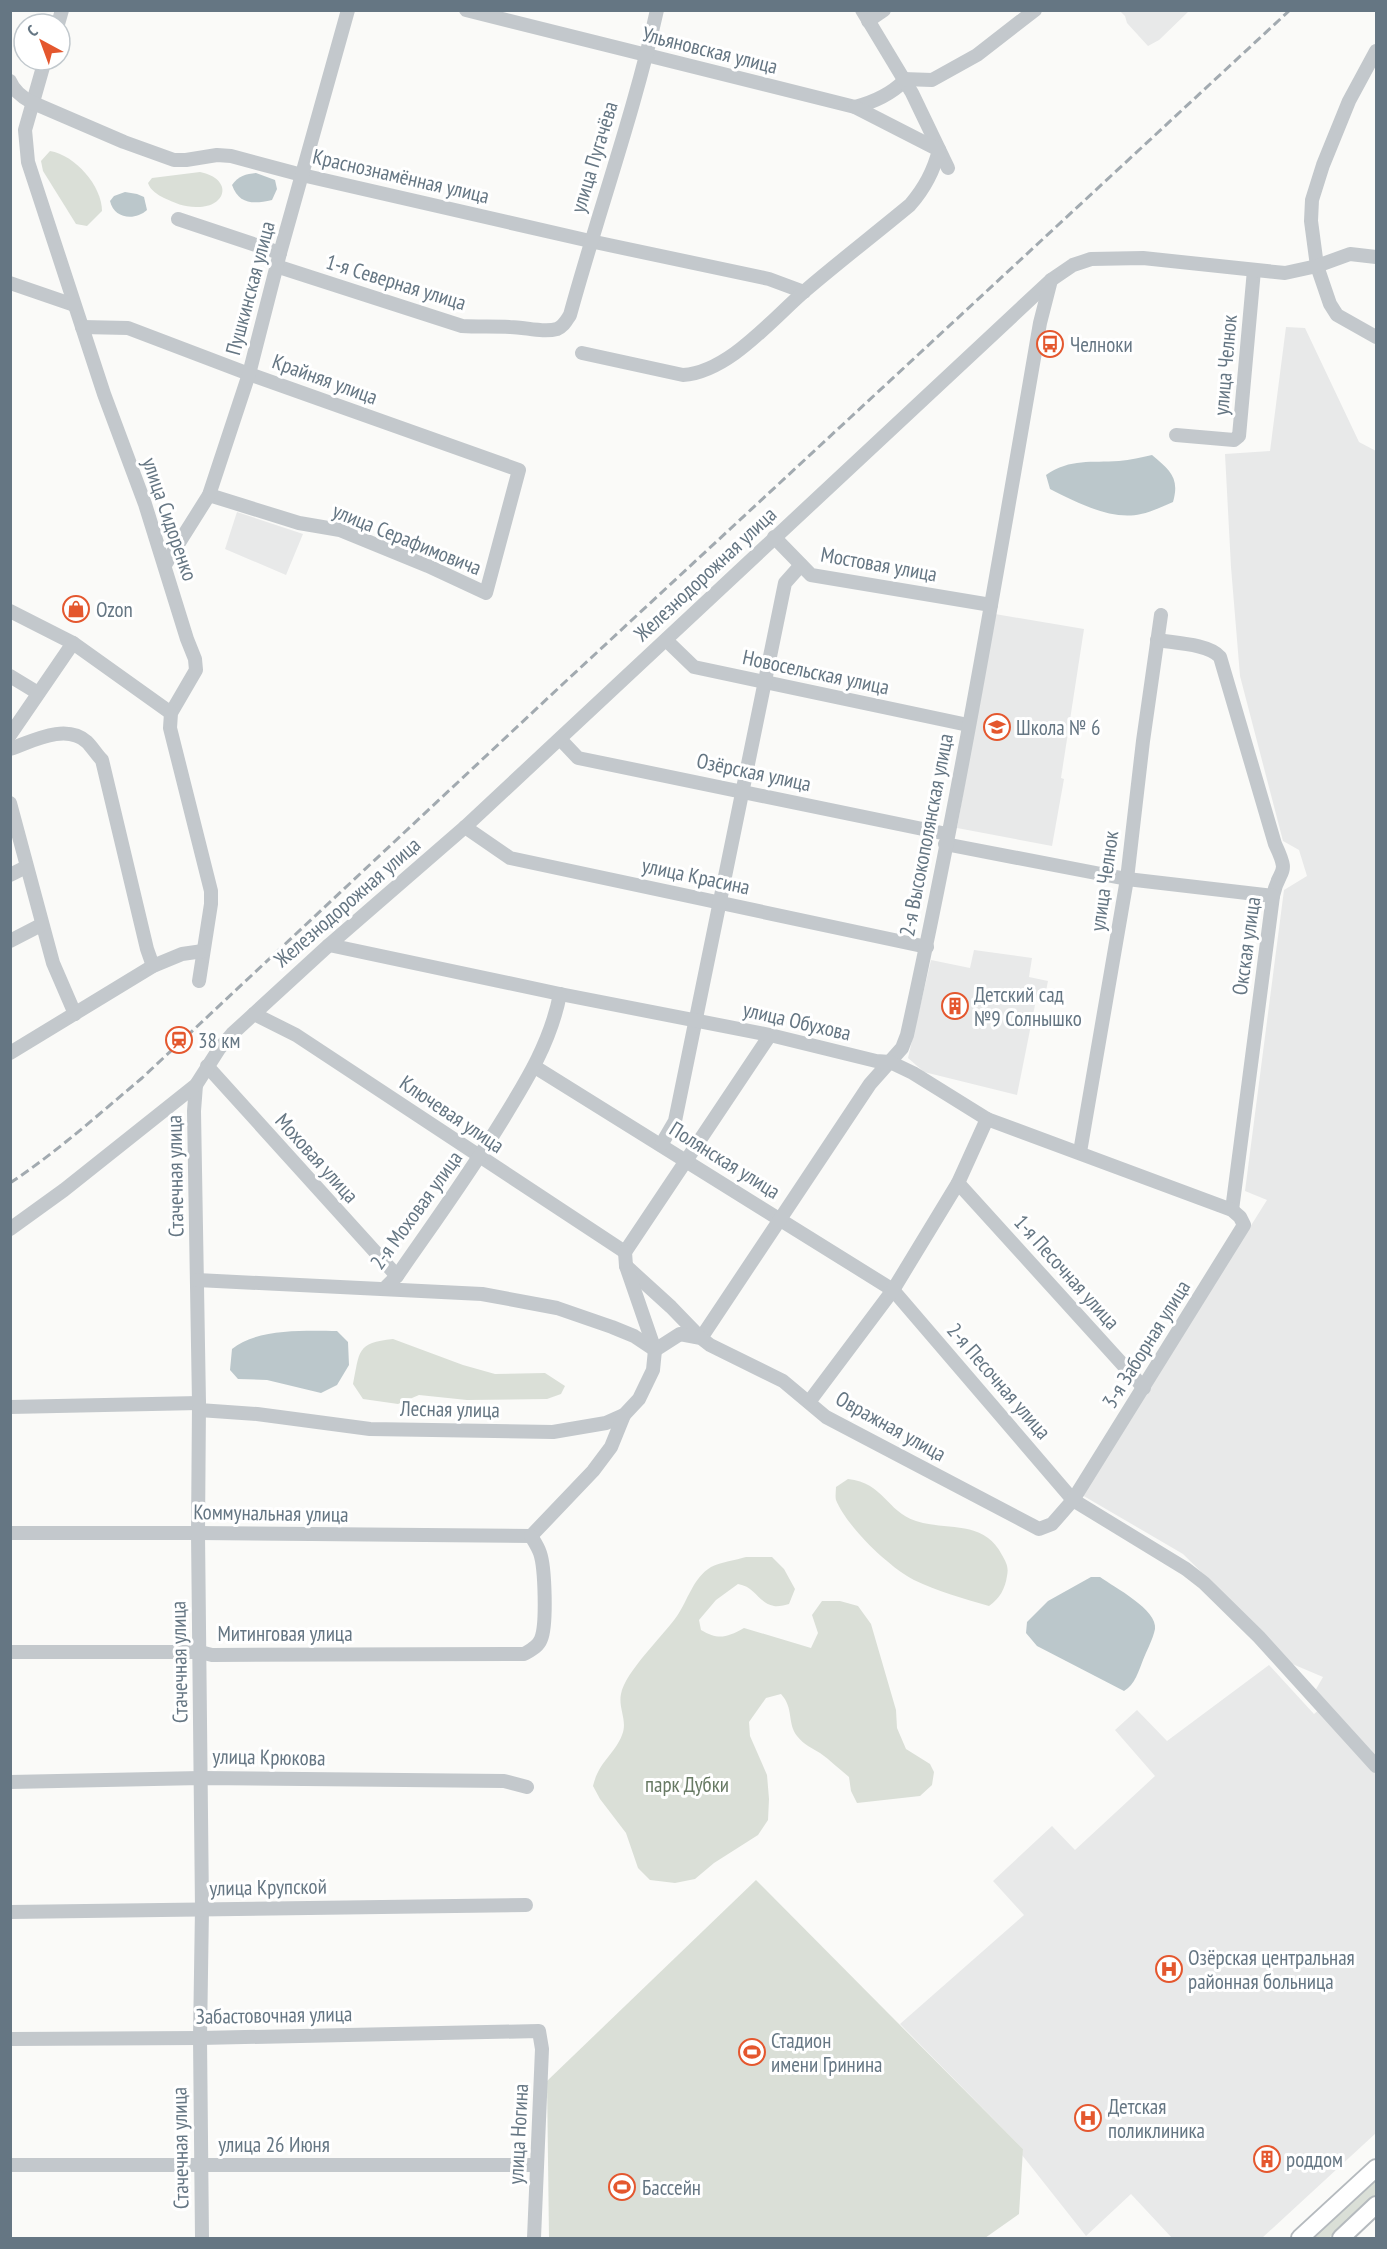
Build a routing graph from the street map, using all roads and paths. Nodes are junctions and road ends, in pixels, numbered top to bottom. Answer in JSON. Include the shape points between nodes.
{"nodes":[{"id":1,"x":348,"y":10,"type":"edge"},
{"id":2,"x":466,"y":10,"type":"edge"},
{"id":3,"x":657,"y":10,"type":"edge"},
{"id":4,"x":884,"y":10,"type":"edge"},
{"id":5,"x":1035,"y":10,"type":"edge"},
{"id":6,"x":865,"y":16,"type":"edge"},
{"id":7,"x":1377,"y":51,"type":"edge"},
{"id":8,"x":647,"y":56,"type":"junction"},
{"id":9,"x":41,"y":72,"type":"edge"},
{"id":10,"x":904,"y":80,"type":"junction"},
{"id":11,"x":11,"y":85,"type":"edge"},
{"id":12,"x":31,"y":102,"type":"junction"},
{"id":13,"x":855,"y":107,"type":"junction"},
{"id":14,"x":25,"y":149,"type":"junction"},
{"id":15,"x":10,"y":150,"type":"edge"},
{"id":16,"x":939,"y":150,"type":"junction"},
{"id":17,"x":948,"y":168,"type":"dead end"},
{"id":18,"x":303,"y":175,"type":"junction"},
{"id":19,"x":178,"y":219,"type":"dead end"},
{"id":20,"x":590,"y":241,"type":"junction"},
{"id":21,"x":1376,"y":256,"type":"edge"},
{"id":22,"x":278,"y":260,"type":"junction"},
{"id":23,"x":1317,"y":266,"type":"junction"},
{"id":24,"x":1254,"y":270,"type":"junction"},
{"id":25,"x":1051,"y":280,"type":"junction"},
{"id":26,"x":10,"y":283,"type":"edge"},
{"id":27,"x":804,"y":292,"type":"junction"},
{"id":28,"x":74,"y":305,"type":"junction"},
{"id":29,"x":570,"y":315,"type":"joint"},
{"id":30,"x":82,"y":327,"type":"junction"},
{"id":31,"x":1377,"y":337,"type":"edge"},
{"id":32,"x":582,"y":353,"type":"dead end"},
{"id":33,"x":249,"y":374,"type":"junction"},
{"id":34,"x":1176,"y":435,"type":"dead end"},
{"id":35,"x":209,"y":495,"type":"junction"},
{"id":36,"x":774,"y":537,"type":"junction"},
{"id":37,"x":165,"y":565,"type":"junction"},
{"id":38,"x":801,"y":565,"type":"junction"},
{"id":39,"x":486,"y":593,"type":"joint"},
{"id":40,"x":991,"y":605,"type":"junction"},
{"id":41,"x":10,"y":611,"type":"edge"},
{"id":42,"x":1161,"y":615,"type":"dead end"},
{"id":43,"x":666,"y":640,"type":"junction"},
{"id":44,"x":1157,"y":640,"type":"junction"},
{"id":45,"x":73,"y":643,"type":"junction"},
{"id":46,"x":10,"y":676,"type":"edge"},
{"id":47,"x":764,"y":683,"type":"junction"},
{"id":48,"x":38,"y":693,"type":"junction"},
{"id":49,"x":171,"y":713,"type":"junction"},
{"id":50,"x":968,"y":726,"type":"junction"},
{"id":51,"x":10,"y":735,"type":"edge"},
{"id":52,"x":560,"y":740,"type":"junction"},
{"id":53,"x":10,"y":749,"type":"edge"},
{"id":54,"x":742,"y":792,"type":"junction"},
{"id":55,"x":10,"y":803,"type":"edge"},
{"id":56,"x":465,"y":827,"type":"junction"},
{"id":57,"x":946,"y":839,"type":"junction"},
{"id":58,"x":27,"y":867,"type":"junction"},
{"id":59,"x":10,"y":875,"type":"edge"},
{"id":60,"x":1127,"y":879,"type":"junction"},
{"id":61,"x":1274,"y":896,"type":"junction"},
{"id":62,"x":720,"y":903,"type":"junction"},
{"id":63,"x":41,"y":924,"type":"junction"},
{"id":64,"x":10,"y":941,"type":"edge"},
{"id":65,"x":329,"y":945,"type":"junction"},
{"id":66,"x":927,"y":946,"type":"junction"},
{"id":67,"x":203,"y":951,"type":"junction"},
{"id":68,"x":153,"y":966,"type":"junction"},
{"id":69,"x":199,"y":981,"type":"dead end"},
{"id":70,"x":560,"y":994,"type":"junction"},
{"id":71,"x":75,"y":1014,"type":"junction"},
{"id":72,"x":254,"y":1014,"type":"junction"},
{"id":73,"x":695,"y":1021,"type":"junction"},
{"id":74,"x":770,"y":1035,"type":"junction"},
{"id":75,"x":10,"y":1053,"type":"edge"},
{"id":76,"x":890,"y":1062,"type":"junction"},
{"id":77,"x":207,"y":1066,"type":"junction"},
{"id":78,"x":535,"y":1067,"type":"junction"},
{"id":79,"x":196,"y":1085,"type":"junction"},
{"id":80,"x":987,"y":1119,"type":"junction"},
{"id":81,"x":661,"y":1146,"type":"junction"},
{"id":82,"x":1080,"y":1152,"type":"junction"},
{"id":83,"x":479,"y":1157,"type":"junction"},
{"id":84,"x":686,"y":1161,"type":"junction"},
{"id":85,"x":958,"y":1183,"type":"junction"},
{"id":86,"x":1232,"y":1210,"type":"junction"},
{"id":87,"x":781,"y":1220,"type":"junction"},
{"id":88,"x":10,"y":1229,"type":"edge"},
{"id":89,"x":625,"y":1259,"type":"junction"},
{"id":90,"x":396,"y":1276,"type":"junction"},
{"id":91,"x":197,"y":1280,"type":"junction"},
{"id":92,"x":384,"y":1289,"type":"junction"},
{"id":93,"x":893,"y":1290,"type":"junction"},
{"id":94,"x":701,"y":1338,"type":"junction"},
{"id":95,"x":655,"y":1350,"type":"junction"},
{"id":96,"x":1144,"y":1388,"type":"junction"},
{"id":97,"x":809,"y":1402,"type":"junction"},
{"id":98,"x":199,"y":1406,"type":"junction"},
{"id":99,"x":10,"y":1407,"type":"edge"},
{"id":100,"x":624,"y":1415,"type":"junction"},
{"id":101,"x":1073,"y":1500,"type":"junction"},
{"id":102,"x":10,"y":1533,"type":"edge"},
{"id":103,"x":198,"y":1533,"type":"junction"},
{"id":104,"x":531,"y":1536,"type":"junction"},
{"id":105,"x":10,"y":1652,"type":"edge"},
{"id":106,"x":200,"y":1652,"type":"junction"},
{"id":107,"x":1377,"y":1766,"type":"edge"},
{"id":108,"x":201,"y":1778,"type":"junction"},
{"id":109,"x":10,"y":1782,"type":"edge"},
{"id":110,"x":527,"y":1787,"type":"dead end"},
{"id":111,"x":526,"y":1905,"type":"dead end"},
{"id":112,"x":202,"y":1908,"type":"junction"},
{"id":113,"x":10,"y":1912,"type":"edge"},
{"id":114,"x":539,"y":2031,"type":"joint"},
{"id":115,"x":200,"y":2038,"type":"junction"},
{"id":116,"x":10,"y":2039,"type":"edge"},
{"id":117,"x":10,"y":2165,"type":"edge"},
{"id":118,"x":202,"y":2165,"type":"junction"},
{"id":119,"x":537,"y":2165,"type":"junction"},
{"id":120,"x":1377,"y":2168,"type":"edge"},
{"id":121,"x":1377,"y":2205,"type":"edge"},
{"id":122,"x":202,"y":2238,"type":"edge"},
{"id":123,"x":534,"y":2238,"type":"edge"},
{"id":124,"x":1300,"y":2238,"type":"edge"},
{"id":125,"x":1341,"y":2238,"type":"edge"}],
"edges":[{"from":1,"to":18,"type":"street","name":"Пушкинская улица"},
{"from":2,"to":8,"type":"street","name":"Ульяновская улица"},
{"from":3,"to":8,"type":"street","name":"улица Пугачёва"},
{"from":4,"to":6,"type":"street"},
{"from":5,"to":10,"type":"street","via":[[977,55],[932,80]]},
{"from":6,"to":10,"type":"street"},
{"from":7,"to":23,"type":"street","via":[[1349,101],[1312,200]]},
{"from":8,"to":13,"type":"street","name":"Ульяновская улица"},
{"from":8,"to":20,"type":"street","name":"улица Пугачёва"},
{"from":9,"to":12,"type":"street","name":"улица Сидоренко"},
{"from":10,"to":13,"type":"street","via":[[877,101]]},
{"from":10,"to":16,"type":"street"},
{"from":11,"to":12,"type":"street"},
{"from":12,"to":14,"type":"street","name":"улица Сидоренко"},
{"from":12,"to":18,"type":"street","name":"Краснознамённая улица","via":[[174,160],[231,156]]},
{"from":13,"to":16,"type":"street","name":"Ульяновская улица"},
{"from":14,"to":15,"type":"street"},
{"from":14,"to":28,"type":"street","name":"улица Сидоренко"},
{"from":16,"to":17,"type":"street"},
{"from":16,"to":27,"type":"street","via":[[935,166],[910,205]]},
{"from":18,"to":20,"type":"street","name":"Краснознамённая улица"},
{"from":18,"to":22,"type":"street","name":"Пушкинская улица"},
{"from":19,"to":22,"type":"street","name":"1-я Северная улица"},
{"from":20,"to":27,"type":"street","name":"Краснознамённая улица","via":[[769,279]]},
{"from":20,"to":29,"type":"street","name":"улица Пугачёва"},
{"from":21,"to":23,"type":"street","name":"Железнодорожная улица","via":[[1350,254]]},
{"from":22,"to":29,"type":"street","name":"1-я Северная улица","via":[[462,326],[557,329]]},
{"from":22,"to":33,"type":"street","name":"Пушкинская улица"},
{"from":23,"to":24,"type":"street","name":"Железнодорожная улица","via":[[1285,273]]},
{"from":23,"to":31,"type":"street","via":[[1337,315]]},
{"from":24,"to":25,"type":"street","name":"Железнодорожная улица","via":[[1143,258],[1091,259],[1073,265]]},
{"from":24,"to":34,"type":"street","name":"улица Челнок","via":[[1239,436],[1234,440]]},
{"from":25,"to":36,"type":"street","name":"Железнодорожная улица"},
{"from":25,"to":40,"type":"street","name":"2-я Высокополянская улица","via":[[1040,323]]},
{"from":26,"to":28,"type":"street"},
{"from":27,"to":32,"type":"street","via":[[749,343],[695,374],[682,375]]},
{"from":28,"to":30,"type":"street","name":"улица Сидоренко"},
{"from":30,"to":33,"type":"street","name":"Крайняя улица","via":[[128,328]]},
{"from":30,"to":37,"type":"street","name":"улица Сидоренко"},
{"from":33,"to":35,"type":"street","name":"Пушкинская улица"},
{"from":33,"to":39,"type":"street","name":"Крайняя улица","via":[[519,470]]},
{"from":35,"to":37,"type":"street","name":"Пушкинская улица"},
{"from":35,"to":39,"type":"street","name":"улица Серафимовича","via":[[299,523],[340,530]]},
{"from":36,"to":38,"type":"street","name":"Мостовая улица"},
{"from":36,"to":43,"type":"street","name":"Железнодорожная улица"},
{"from":37,"to":49,"type":"street","name":"улица Сидоренко","via":[[196,670]]},
{"from":38,"to":40,"type":"street","name":"Мостовая улица","via":[[811,576]]},
{"from":38,"to":47,"type":"street","via":[[785,583]]},
{"from":40,"to":50,"type":"street","name":"2-я Высокополянская улица"},
{"from":41,"to":45,"type":"street"},
{"from":42,"to":44,"type":"street","name":"улица Челнок"},
{"from":43,"to":47,"type":"street","name":"Новосельская улица","via":[[694,667]]},
{"from":43,"to":52,"type":"street","name":"Железнодорожная улица"},
{"from":44,"to":60,"type":"street","name":"улица Челнок"},
{"from":44,"to":61,"type":"street","name":"Окская улица","via":[[1206,648],[1220,657],[1284,865]]},
{"from":45,"to":48,"type":"street"},
{"from":45,"to":49,"type":"street"},
{"from":46,"to":48,"type":"street"},
{"from":47,"to":50,"type":"street","name":"Новосельская улица"},
{"from":47,"to":54,"type":"street"},
{"from":48,"to":51,"type":"street"},
{"from":49,"to":67,"type":"street","via":[[170,728],[211,891]]},
{"from":50,"to":57,"type":"street","name":"2-я Высокополянская улица"},
{"from":52,"to":54,"type":"street","name":"Озёрская улица","via":[[578,758]]},
{"from":52,"to":56,"type":"street","name":"Железнодорожная улица"},
{"from":53,"to":68,"type":"street","via":[[57,733],[71,734],[86,741],[102,760]]},
{"from":54,"to":57,"type":"street","name":"Озёрская улица"},
{"from":54,"to":62,"type":"street"},
{"from":55,"to":58,"type":"street"},
{"from":56,"to":62,"type":"street","name":"улица Красина","via":[[510,858]]},
{"from":56,"to":65,"type":"street","name":"Железнодорожная улица"},
{"from":57,"to":60,"type":"street","name":"Озёрская улица"},
{"from":57,"to":66,"type":"street","name":"2-я Высокополянская улица"},
{"from":58,"to":59,"type":"street"},
{"from":58,"to":63,"type":"street"},
{"from":60,"to":61,"type":"street","name":"Озёрская улица"},
{"from":60,"to":82,"type":"street","name":"улица Челнок"},
{"from":61,"to":86,"type":"street","name":"Окская улица"},
{"from":62,"to":66,"type":"street","name":"улица Красина"},
{"from":62,"to":73,"type":"street"},
{"from":63,"to":64,"type":"street"},
{"from":63,"to":71,"type":"street"},
{"from":65,"to":70,"type":"street","name":"улица Обухова"},
{"from":65,"to":72,"type":"street","name":"Железнодорожная улица"},
{"from":66,"to":76,"type":"street","name":"2-я Высокополянская улица","via":[[907,1035]]},
{"from":67,"to":68,"type":"street","via":[[182,954]]},
{"from":67,"to":69,"type":"street"},
{"from":68,"to":71,"type":"street"},
{"from":70,"to":73,"type":"street","name":"улица Обухова"},
{"from":70,"to":78,"type":"street","name":"2-я Моховая улица"},
{"from":71,"to":75,"type":"street"},
{"from":72,"to":77,"type":"street","name":"Железнодорожная улица"},
{"from":72,"to":83,"type":"street","name":"Ключевая улица","via":[[296,1035]]},
{"from":73,"to":74,"type":"street","name":"улица Обухова"},
{"from":73,"to":81,"type":"street","via":[[675,1121]]},
{"from":74,"to":76,"type":"street","name":"улица Обухова"},
{"from":74,"to":84,"type":"street"},
{"from":76,"to":80,"type":"street","name":"улица Обухова"},
{"from":76,"to":87,"type":"street","name":"2-я Высокополянская улица","via":[[870,1084]]},
{"from":77,"to":79,"type":"street","name":"Железнодорожная улица"},
{"from":77,"to":90,"type":"street","name":"Моховая улица"},
{"from":78,"to":81,"type":"street","name":"Полянская улица"},
{"from":78,"to":83,"type":"street","name":"2-я Моховая улица"},
{"from":79,"to":88,"type":"street","name":"Железнодорожная улица"},
{"from":79,"to":91,"type":"street","name":"Стачечная улица"},
{"from":80,"to":82,"type":"street","name":"улица Обухова"},
{"from":80,"to":85,"type":"street"},
{"from":81,"to":84,"type":"street","name":"Полянская улица"},
{"from":82,"to":86,"type":"street","name":"улица Обухова"},
{"from":83,"to":89,"type":"street","name":"Ключевая улица"},
{"from":83,"to":90,"type":"street","name":"2-я Моховая улица"},
{"from":84,"to":87,"type":"street","name":"Полянская улица"},
{"from":84,"to":89,"type":"street"},
{"from":85,"to":93,"type":"street"},
{"from":85,"to":96,"type":"street","name":"1-я Песочная улица"},
{"from":86,"to":96,"type":"street","name":"3-я Заборная улица","via":[[1244,1225]]},
{"from":87,"to":93,"type":"street","name":"Полянская улица"},
{"from":87,"to":94,"type":"street","name":"2-я Высокополянская улица"},
{"from":89,"to":94,"type":"street","name":"Ключевая улица"},
{"from":89,"to":95,"type":"street"},
{"from":90,"to":92,"type":"street","name":"2-я Моховая улица"},
{"from":91,"to":92,"type":"street"},
{"from":91,"to":98,"type":"street","name":"Стачечная улица"},
{"from":92,"to":95,"type":"street","via":[[482,1294],[557,1308],[634,1336]]},
{"from":93,"to":97,"type":"street"},
{"from":93,"to":101,"type":"street","name":"2-я Песочная улица"},
{"from":94,"to":95,"type":"street","via":[[680,1334]]},
{"from":94,"to":97,"type":"street","name":"Овражная улица","via":[[783,1381]]},
{"from":95,"to":100,"type":"street","via":[[653,1370],[639,1399]]},
{"from":96,"to":101,"type":"street","name":"3-я Заборная улица"},
{"from":97,"to":101,"type":"street","name":"Овражная улица","via":[[826,1417],[1040,1529],[1052,1524]]},
{"from":98,"to":99,"type":"street","name":"Лесная улица"},
{"from":98,"to":100,"type":"street","name":"Лесная улица","via":[[370,1429],[553,1432],[606,1423]]},
{"from":98,"to":103,"type":"street","name":"Стачечная улица"},
{"from":100,"to":104,"type":"street","via":[[610,1447],[593,1471]]},
{"from":101,"to":107,"type":"street","name":"2-я Песочная улица","via":[[1203,1583],[1259,1637]]},
{"from":102,"to":103,"type":"street","name":"Коммунальная улица"},
{"from":103,"to":104,"type":"street","name":"Коммунальная улица"},
{"from":103,"to":106,"type":"street","name":"Стачечная улица"},
{"from":104,"to":106,"type":"street","name":"Митинговая улица","via":[[544,1571],[544,1628],[535,1648],[524,1654]]},
{"from":105,"to":106,"type":"street","name":"Митинговая улица"},
{"from":106,"to":108,"type":"street","name":"Стачечная улица"},
{"from":108,"to":109,"type":"street","name":"улица Крюкова"},
{"from":108,"to":110,"type":"street","name":"улица Крюкова","via":[[504,1781]]},
{"from":108,"to":112,"type":"street","name":"Стачечная улица"},
{"from":111,"to":112,"type":"street","name":"улица Крупской"},
{"from":112,"to":113,"type":"street","name":"улица Крупской"},
{"from":112,"to":115,"type":"street","name":"Стачечная улица"},
{"from":114,"to":115,"type":"street","name":"Забастовочная улица"},
{"from":114,"to":119,"type":"street","name":"улица Ногина","via":[[542,2049]]},
{"from":115,"to":116,"type":"street","name":"Забастовочная улица"},
{"from":115,"to":118,"type":"street","name":"Стачечная улица"},
{"from":117,"to":118,"type":"street","name":"улица 26 Июня"},
{"from":118,"to":119,"type":"street","name":"улица 26 Июня"},
{"from":118,"to":122,"type":"street","name":"Стачечная улица"},
{"from":119,"to":123,"type":"street","name":"улица Ногина"},
{"from":120,"to":124,"type":"main road"},
{"from":121,"to":125,"type":"main road"}]}
